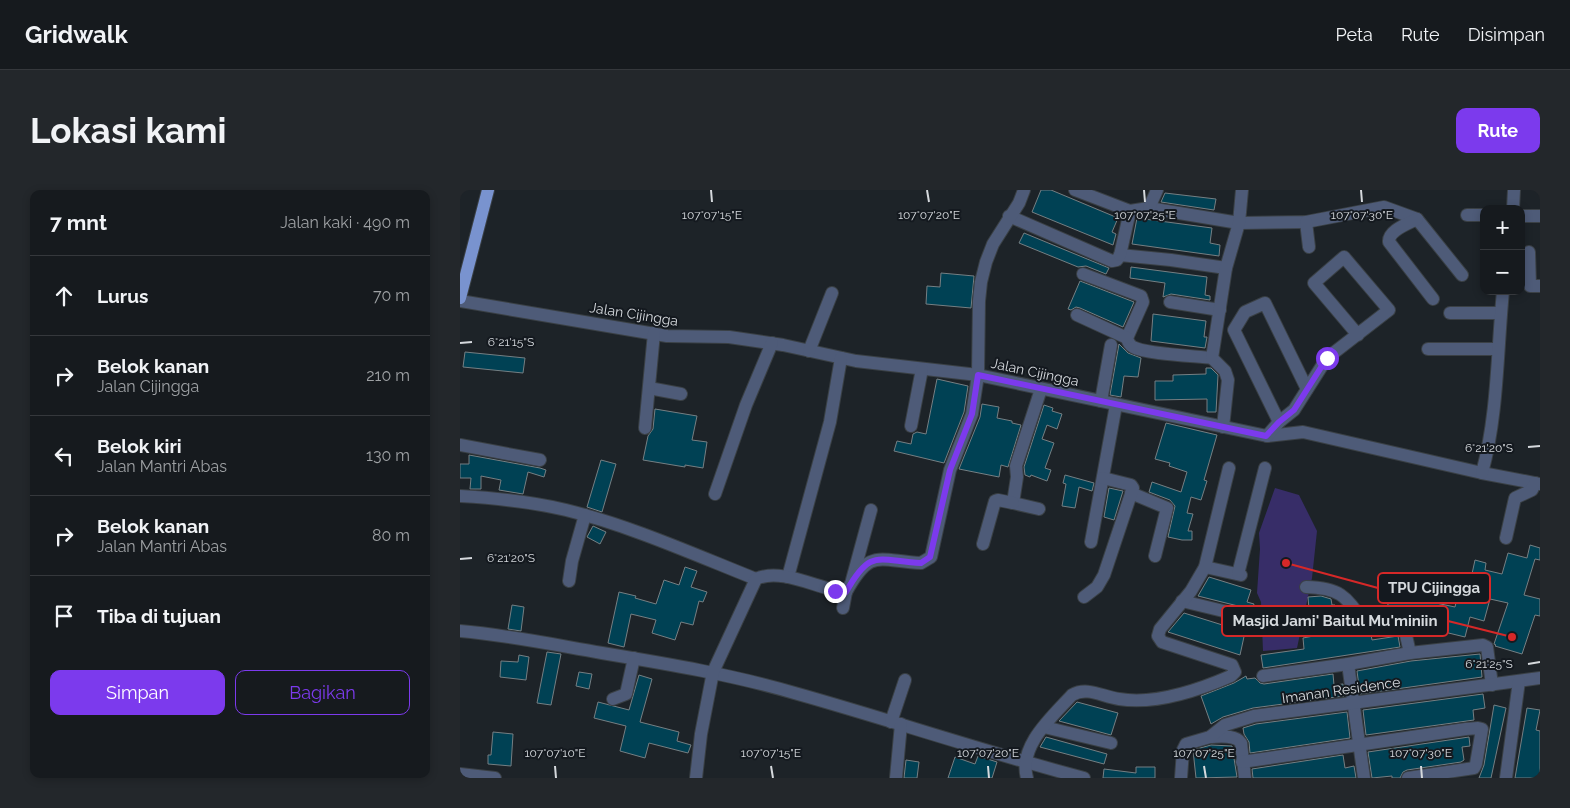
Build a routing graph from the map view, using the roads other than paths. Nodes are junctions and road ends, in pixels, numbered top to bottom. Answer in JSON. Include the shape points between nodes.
{"nodes":[{"id":1,"x":486,"y":190,"type":"edge"},
{"id":2,"x":1024,"y":190,"type":"edge"},
{"id":3,"x":1075,"y":190,"type":"edge"},
{"id":4,"x":1157,"y":190,"type":"edge"},
{"id":5,"x":1242,"y":190,"type":"edge"},
{"id":6,"x":1514,"y":190,"type":"edge"},
{"id":7,"x":1513,"y":205,"type":"edge"},
{"id":8,"x":1149,"y":208,"type":"junction"},
{"id":9,"x":1130,"y":211,"type":"junction"},
{"id":10,"x":1466,"y":215,"type":"dead end"},
{"id":11,"x":1480,"y":215,"type":"edge"},
{"id":12,"x":1009,"y":216,"type":"junction"},
{"id":13,"x":1525,"y":216,"type":"edge"},
{"id":14,"x":1540,"y":216,"type":"edge"},
{"id":15,"x":1417,"y":219,"type":"junction"},
{"id":16,"x":1306,"y":222,"type":"junction"},
{"id":17,"x":1239,"y":223,"type":"junction"},
{"id":18,"x":1309,"y":247,"type":"dead end"},
{"id":19,"x":1530,"y":252,"type":"edge"},
{"id":20,"x":1120,"y":255,"type":"junction"},
{"id":21,"x":1226,"y":268,"type":"junction"},
{"id":22,"x":1083,"y":274,"type":"dead end"},
{"id":23,"x":1462,"y":275,"type":"dead end"},
{"id":24,"x":460,"y":286,"type":"edge"},
{"id":25,"x":1540,"y":286,"type":"edge"},
{"id":26,"x":832,"y":292,"type":"dead end"},
{"id":27,"x":1503,"y":295,"type":"edge"},
{"id":28,"x":460,"y":299,"type":"edge"},
{"id":29,"x":1433,"y":299,"type":"dead end"},
{"id":30,"x":1170,"y":302,"type":"dead end"},
{"id":31,"x":1220,"y":310,"type":"junction"},
{"id":32,"x":1450,"y":313,"type":"dead end"},
{"id":33,"x":1501,"y":313,"type":"junction"},
{"id":34,"x":1077,"y":315,"type":"dead end"},
{"id":35,"x":654,"y":333,"type":"junction"},
{"id":36,"x":1358,"y":335,"type":"junction"},
{"id":37,"x":1127,"y":338,"type":"junction"},
{"id":38,"x":772,"y":344,"type":"junction"},
{"id":39,"x":1111,"y":345,"type":"dead end"},
{"id":40,"x":1428,"y":348,"type":"dead end"},
{"id":41,"x":1498,"y":349,"type":"junction"},
{"id":42,"x":809,"y":351,"type":"junction"},
{"id":43,"x":841,"y":358,"type":"junction"},
{"id":44,"x":1212,"y":358,"type":"junction"},
{"id":45,"x":922,"y":368,"type":"junction"},
{"id":46,"x":978,"y":375,"type":"junction"},
{"id":47,"x":649,"y":388,"type":"junction"},
{"id":48,"x":1042,"y":389,"type":"junction"},
{"id":49,"x":1307,"y":389,"type":"junction"},
{"id":50,"x":680,"y":394,"type":"dead end"},
{"id":51,"x":1102,"y":401,"type":"junction"},
{"id":52,"x":1116,"y":405,"type":"junction"},
{"id":53,"x":1279,"y":422,"type":"junction"},
{"id":54,"x":911,"y":426,"type":"dead end"},
{"id":55,"x":1222,"y":427,"type":"junction"},
{"id":56,"x":645,"y":428,"type":"dead end"},
{"id":57,"x":1266,"y":436,"type":"junction"},
{"id":58,"x":460,"y":445,"type":"edge"},
{"id":59,"x":540,"y":460,"type":"dead end"},
{"id":60,"x":1229,"y":468,"type":"dead end"},
{"id":61,"x":1265,"y":468,"type":"dead end"},
{"id":62,"x":1482,"y":473,"type":"junction"},
{"id":63,"x":1103,"y":478,"type":"junction"},
{"id":64,"x":1538,"y":483,"type":"edge"},
{"id":65,"x":715,"y":494,"type":"dead end"},
{"id":66,"x":1131,"y":494,"type":"junction"},
{"id":67,"x":460,"y":496,"type":"edge"},
{"id":68,"x":1013,"y":503,"type":"junction"},
{"id":69,"x":1039,"y":508,"type":"dead end"},
{"id":70,"x":871,"y":510,"type":"dead end"},
{"id":71,"x":585,"y":515,"type":"junction"},
{"id":72,"x":1506,"y":538,"type":"dead end"},
{"id":73,"x":1090,"y":542,"type":"dead end"},
{"id":74,"x":983,"y":544,"type":"dead end"},
{"id":75,"x":1154,"y":556,"type":"dead end"},
{"id":76,"x":1205,"y":567,"type":"junction"},
{"id":77,"x":788,"y":577,"type":"junction"},
{"id":78,"x":756,"y":579,"type":"junction"},
{"id":79,"x":569,"y":582,"type":"dead end"},
{"id":80,"x":1306,"y":587,"type":"dead end"},
{"id":81,"x":848,"y":589,"type":"junction"},
{"id":82,"x":1084,"y":597,"type":"dead end"},
{"id":83,"x":1182,"y":601,"type":"junction"},
{"id":84,"x":843,"y":608,"type":"dead end"},
{"id":85,"x":1240,"y":616,"type":"dead end"},
{"id":86,"x":1363,"y":622,"type":"junction"},
{"id":87,"x":1300,"y":630,"type":"dead end"},
{"id":88,"x":460,"y":631,"type":"edge"},
{"id":89,"x":1410,"y":653,"type":"junction"},
{"id":90,"x":634,"y":658,"type":"junction"},
{"id":91,"x":1348,"y":664,"type":"junction"},
{"id":92,"x":713,"y":672,"type":"junction"},
{"id":93,"x":1264,"y":676,"type":"dead end"},
{"id":94,"x":1540,"y":678,"type":"edge"},
{"id":95,"x":905,"y":680,"type":"dead end"},
{"id":96,"x":1519,"y":681,"type":"junction"},
{"id":97,"x":1492,"y":685,"type":"junction"},
{"id":98,"x":613,"y":699,"type":"dead end"},
{"id":99,"x":1354,"y":704,"type":"junction"},
{"id":100,"x":896,"y":723,"type":"junction"},
{"id":101,"x":1044,"y":727,"type":"junction"},
{"id":102,"x":1210,"y":737,"type":"junction"},
{"id":103,"x":1111,"y":743,"type":"dead end"},
{"id":104,"x":1359,"y":744,"type":"junction"},
{"id":105,"x":1025,"y":762,"type":"junction"},
{"id":106,"x":1242,"y":762,"type":"junction"},
{"id":107,"x":460,"y":774,"type":"edge"},
{"id":108,"x":495,"y":778,"type":"edge"},
{"id":109,"x":696,"y":778,"type":"edge"},
{"id":110,"x":896,"y":778,"type":"edge"},
{"id":111,"x":1027,"y":778,"type":"edge"},
{"id":112,"x":1084,"y":778,"type":"edge"},
{"id":113,"x":1181,"y":778,"type":"edge"},
{"id":114,"x":1243,"y":778,"type":"edge"},
{"id":115,"x":1364,"y":778,"type":"edge"},
{"id":116,"x":1408,"y":778,"type":"edge"},
{"id":117,"x":1506,"y":778,"type":"edge"}],
"edges":[{"from":1,"to":24,"type":"main road"},
{"from":1,"to":28,"type":"main road"},
{"from":2,"to":12,"type":"street"},
{"from":3,"to":9,"type":"street"},
{"from":4,"to":8,"type":"street"},
{"from":5,"to":17,"type":"street"},
{"from":6,"to":7,"type":"street"},
{"from":8,"to":9,"type":"street"},
{"from":8,"to":17,"type":"street"},
{"from":9,"to":20,"type":"street"},
{"from":10,"to":11,"type":"street"},
{"from":12,"to":20,"type":"street","via":[[1111,261]]},
{"from":12,"to":46,"type":"street","via":[[988,253],[981,282]]},
{"from":13,"to":14,"type":"street"},
{"from":15,"to":16,"type":"street","via":[[1380,207]]},
{"from":15,"to":23,"type":"street"},
{"from":15,"to":29,"type":"street","via":[[1391,233],[1388,242]]},
{"from":16,"to":17,"type":"street"},
{"from":16,"to":18,"type":"street"},
{"from":17,"to":21,"type":"street"},
{"from":19,"to":25,"type":"street","via":[[1530,286]]},
{"from":20,"to":21,"type":"street"},
{"from":21,"to":31,"type":"street"},
{"from":22,"to":37,"type":"street","via":[[1141,296],[1143,302]]},
{"from":26,"to":42,"type":"street"},
{"from":27,"to":33,"type":"street"},
{"from":28,"to":35,"type":"street","name":"Jalan Cijingga"},
{"from":30,"to":31,"type":"street"},
{"from":31,"to":44,"type":"street"},
{"from":32,"to":33,"type":"street"},
{"from":33,"to":41,"type":"street"},
{"from":34,"to":37,"type":"street"},
{"from":35,"to":38,"type":"street","name":"Jalan Cijingga","via":[[729,337]]},
{"from":35,"to":47,"type":"street"},
{"from":36,"to":36,"type":"street","via":[[1389,310],[1344,257],[1314,283]]},
{"from":36,"to":49,"type":"street","via":[[1327,358]]},
{"from":37,"to":44,"type":"street","via":[[1130,346],[1135,348]]},
{"from":38,"to":42,"type":"street","name":"Jalan Cijingga"},
{"from":38,"to":65,"type":"street","via":[[746,405]]},
{"from":39,"to":51,"type":"street"},
{"from":40,"to":41,"type":"street"},
{"from":41,"to":62,"type":"street","via":[[1492,428]]},
{"from":42,"to":43,"type":"street","name":"Jalan Cijingga"},
{"from":43,"to":45,"type":"street","name":"Jalan Cijingga"},
{"from":43,"to":77,"type":"street","via":[[830,422]]},
{"from":44,"to":55,"type":"street","via":[[1228,380]]},
{"from":45,"to":46,"type":"street","name":"Jalan Cijingga"},
{"from":45,"to":54,"type":"street"},
{"from":46,"to":48,"type":"street","name":"Jalan Cijingga"},
{"from":46,"to":81,"type":"street","via":[[972,414],[950,470],[930,557],[921,563],[884,558],[874,560],[865,566]]},
{"from":47,"to":50,"type":"street"},
{"from":47,"to":56,"type":"street"},
{"from":48,"to":51,"type":"street","name":"Jalan Cijingga"},
{"from":48,"to":68,"type":"street","via":[[1016,466],[1018,476]]},
{"from":49,"to":53,"type":"street","via":[[1294,410]]},
{"from":49,"to":53,"type":"street","via":[[1266,303],[1246,312],[1234,330]]},
{"from":51,"to":52,"type":"street","name":"Jalan Cijingga"},
{"from":52,"to":55,"type":"street","name":"Jalan Cijingga"},
{"from":52,"to":63,"type":"street"},
{"from":53,"to":57,"type":"street"},
{"from":55,"to":57,"type":"street","name":"Jalan Cijingga"},
{"from":57,"to":62,"type":"street","name":"Jalan Cijingga","via":[[1303,432]]},
{"from":58,"to":59,"type":"street"},
{"from":60,"to":76,"type":"street"},
{"from":61,"to":76,"type":"street","via":[[1240,574]]},
{"from":62,"to":64,"type":"street","name":"Jalan Cijingga"},
{"from":63,"to":66,"type":"street","via":[[1132,486]]},
{"from":63,"to":73,"type":"street"},
{"from":64,"to":72,"type":"street","via":[[1532,490],[1514,498]]},
{"from":66,"to":75,"type":"street","via":[[1167,508]]},
{"from":66,"to":82,"type":"street","via":[[1104,575],[1097,587]]},
{"from":67,"to":71,"type":"street","via":[[544,506]]},
{"from":68,"to":69,"type":"street"},
{"from":68,"to":74,"type":"street","via":[[995,501]]},
{"from":70,"to":81,"type":"street"},
{"from":71,"to":78,"type":"street","via":[[662,541]]},
{"from":71,"to":79,"type":"street"},
{"from":76,"to":83,"type":"street"},
{"from":77,"to":78,"type":"street"},
{"from":77,"to":81,"type":"street"},
{"from":78,"to":92,"type":"street"},
{"from":80,"to":86,"type":"street","via":[[1342,594]]},
{"from":81,"to":84,"type":"street"},
{"from":83,"to":85,"type":"street"},
{"from":83,"to":101,"type":"street","via":[[1160,629],[1159,640],[1232,665],[1234,674],[1199,688],[1157,699],[1122,700],[1086,690],[1078,691]]},
{"from":86,"to":87,"type":"street"},
{"from":86,"to":89,"type":"street","via":[[1380,622],[1401,628],[1406,633]]},
{"from":88,"to":90,"type":"street","via":[[500,634]]},
{"from":89,"to":91,"type":"street"},
{"from":89,"to":97,"type":"street","via":[[1486,646]]},
{"from":90,"to":92,"type":"street"},
{"from":90,"to":98,"type":"street","via":[[626,694]]},
{"from":91,"to":93,"type":"street"},
{"from":91,"to":99,"type":"street"},
{"from":92,"to":100,"type":"street"},
{"from":92,"to":109,"type":"street"},
{"from":94,"to":96,"type":"street","name":"Imanan Residence"},
{"from":95,"to":100,"type":"street"},
{"from":96,"to":97,"type":"street","name":"Imanan Residence"},
{"from":96,"to":117,"type":"street"},
{"from":97,"to":99,"type":"street","name":"Imanan Residence"},
{"from":99,"to":102,"type":"street","name":"Imanan Residence","via":[[1254,716],[1225,726]]},
{"from":99,"to":104,"type":"street"},
{"from":100,"to":105,"type":"street"},
{"from":100,"to":110,"type":"street"},
{"from":101,"to":103,"type":"street"},
{"from":101,"to":105,"type":"street"},
{"from":102,"to":106,"type":"street","via":[[1240,740]]},
{"from":102,"to":113,"type":"street","name":"Imanan Residence","via":[[1184,746]]},
{"from":104,"to":106,"type":"street"},
{"from":104,"to":115,"type":"street"},
{"from":104,"to":116,"type":"street","via":[[1482,729],[1474,768]]},
{"from":105,"to":111,"type":"street"},
{"from":105,"to":112,"type":"street"},
{"from":106,"to":114,"type":"street"},
{"from":107,"to":108,"type":"street"}]}
